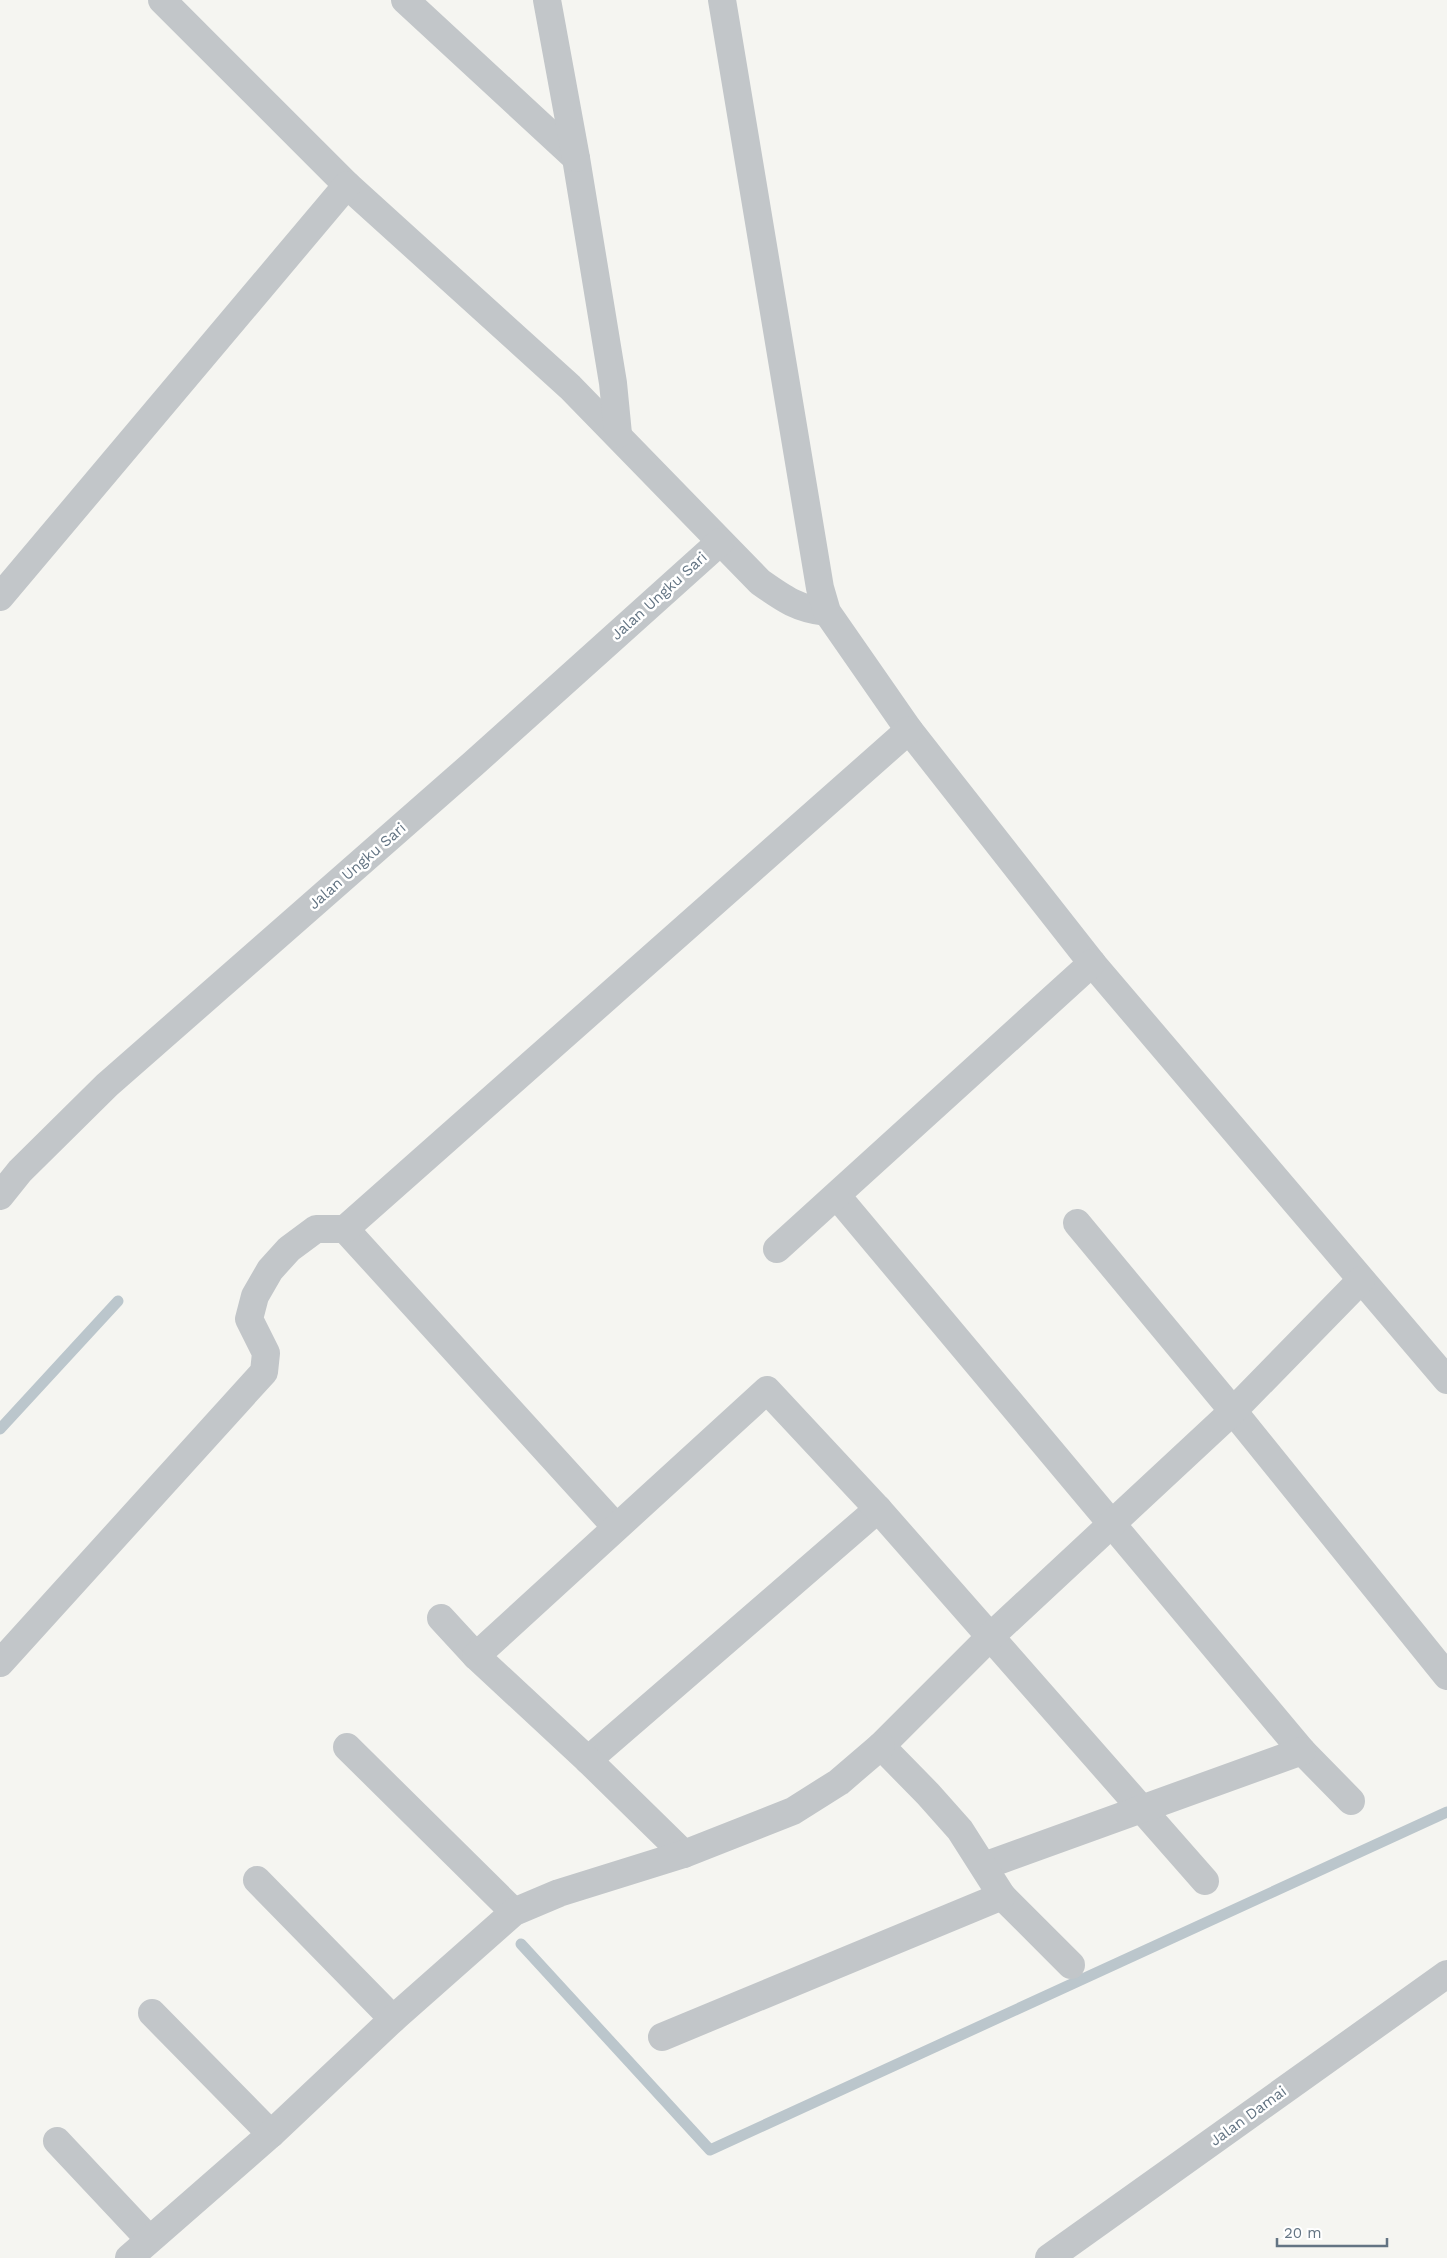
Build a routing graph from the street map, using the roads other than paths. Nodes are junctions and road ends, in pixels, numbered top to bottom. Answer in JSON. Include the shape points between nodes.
{"nodes":[{"id":1,"x":162,"y":0,"type":"edge"},
{"id":2,"x":405,"y":0,"type":"edge"},
{"id":3,"x":547,"y":0,"type":"edge"},
{"id":4,"x":722,"y":0,"type":"edge"},
{"id":5,"x":576,"y":158,"type":"junction"},
{"id":6,"x":347,"y":185,"type":"junction"},
{"id":7,"x":618,"y":434,"type":"junction"},
{"id":8,"x":720,"y":542,"type":"junction"},
{"id":9,"x":0,"y":597,"type":"edge"},
{"id":10,"x":827,"y":612,"type":"junction"},
{"id":11,"x":909,"y":730,"type":"junction"},
{"id":12,"x":1092,"y":963,"type":"junction"},
{"id":13,"x":4,"y":1184,"type":"edge"},
{"id":14,"x":837,"y":1196,"type":"junction"},
{"id":15,"x":1077,"y":1223,"type":"dead end"},
{"id":16,"x":345,"y":1229,"type":"junction"},
{"id":17,"x":777,"y":1249,"type":"dead end"},
{"id":18,"x":1361,"y":1280,"type":"junction"},
{"id":19,"x":1447,"y":1380,"type":"edge"},
{"id":20,"x":1232,"y":1411,"type":"junction"},
{"id":21,"x":878,"y":1509,"type":"junction"},
{"id":22,"x":1111,"y":1524,"type":"junction"},
{"id":23,"x":616,"y":1527,"type":"junction"},
{"id":24,"x":441,"y":1618,"type":"dead end"},
{"id":25,"x":990,"y":1637,"type":"junction"},
{"id":26,"x":476,"y":1656,"type":"junction"},
{"id":27,"x":0,"y":1663,"type":"edge"},
{"id":28,"x":1447,"y":1676,"type":"edge"},
{"id":29,"x":881,"y":1746,"type":"junction"},
{"id":30,"x":346,"y":1747,"type":"dead end"},
{"id":31,"x":1302,"y":1751,"type":"junction"},
{"id":32,"x":588,"y":1760,"type":"junction"},
{"id":33,"x":1351,"y":1801,"type":"dead end"},
{"id":34,"x":1141,"y":1808,"type":"junction"},
{"id":35,"x":684,"y":1854,"type":"junction"},
{"id":36,"x":984,"y":1866,"type":"junction"},
{"id":37,"x":257,"y":1880,"type":"dead end"},
{"id":38,"x":1205,"y":1881,"type":"dead end"},
{"id":39,"x":1002,"y":1896,"type":"junction"},
{"id":40,"x":514,"y":1912,"type":"junction"},
{"id":41,"x":1070,"y":1965,"type":"dead end"},
{"id":42,"x":1447,"y":1974,"type":"edge"},
{"id":43,"x":152,"y":2013,"type":"dead end"},
{"id":44,"x":393,"y":2019,"type":"junction"},
{"id":45,"x":662,"y":2037,"type":"dead end"},
{"id":46,"x":271,"y":2134,"type":"junction"},
{"id":47,"x":57,"y":2141,"type":"dead end"},
{"id":48,"x":150,"y":2239,"type":"junction"},
{"id":49,"x":129,"y":2258,"type":"edge"},
{"id":50,"x":1049,"y":2258,"type":"edge"}],
"edges":[{"from":1,"to":6,"type":"street"},
{"from":2,"to":5,"type":"street"},
{"from":3,"to":5,"type":"street"},
{"from":4,"to":10,"type":"street","via":[[820,588]]},
{"from":5,"to":7,"type":"street"},
{"from":6,"to":7,"type":"street"},
{"from":6,"to":9,"type":"street"},
{"from":7,"to":8,"type":"street"},
{"from":8,"to":10,"type":"street","via":[[760,582],[785,599],[807,610]]},
{"from":8,"to":13,"type":"street","name":"Jalan Ungku Sari","via":[[474,764],[107,1085]]},
{"from":10,"to":11,"type":"street"},
{"from":11,"to":12,"type":"street"},
{"from":11,"to":16,"type":"street"},
{"from":12,"to":14,"type":"street"},
{"from":12,"to":18,"type":"street"},
{"from":14,"to":17,"type":"street"},
{"from":14,"to":22,"type":"street"},
{"from":15,"to":20,"type":"street"},
{"from":16,"to":23,"type":"street"},
{"from":16,"to":27,"type":"street","via":[[316,1229],[289,1249],[270,1270],[255,1296],[249,1319],[266,1353],[264,1372]]},
{"from":18,"to":19,"type":"street"},
{"from":18,"to":20,"type":"street"},
{"from":20,"to":22,"type":"street"},
{"from":20,"to":28,"type":"street"},
{"from":21,"to":23,"type":"street","via":[[767,1390]]},
{"from":21,"to":25,"type":"street"},
{"from":21,"to":32,"type":"street"},
{"from":22,"to":25,"type":"street"},
{"from":22,"to":31,"type":"street"},
{"from":23,"to":26,"type":"street"},
{"from":24,"to":26,"type":"street"},
{"from":25,"to":29,"type":"street"},
{"from":25,"to":34,"type":"street"},
{"from":26,"to":32,"type":"street"},
{"from":29,"to":35,"type":"street","via":[[839,1782],[793,1811]]},
{"from":29,"to":36,"type":"street","via":[[954,1822]]},
{"from":30,"to":40,"type":"street"},
{"from":31,"to":33,"type":"street"},
{"from":31,"to":34,"type":"street"},
{"from":32,"to":35,"type":"street"},
{"from":34,"to":36,"type":"street"},
{"from":34,"to":38,"type":"street"},
{"from":35,"to":40,"type":"street","via":[[559,1893]]},
{"from":36,"to":39,"type":"street"},
{"from":37,"to":44,"type":"street"},
{"from":39,"to":41,"type":"street"},
{"from":39,"to":45,"type":"street"},
{"from":40,"to":44,"type":"street"},
{"from":42,"to":50,"type":"street","name":"Jalan Damai"},
{"from":43,"to":46,"type":"street"},
{"from":44,"to":46,"type":"street"},
{"from":46,"to":48,"type":"street"},
{"from":47,"to":48,"type":"street"},
{"from":48,"to":49,"type":"street"}]}
